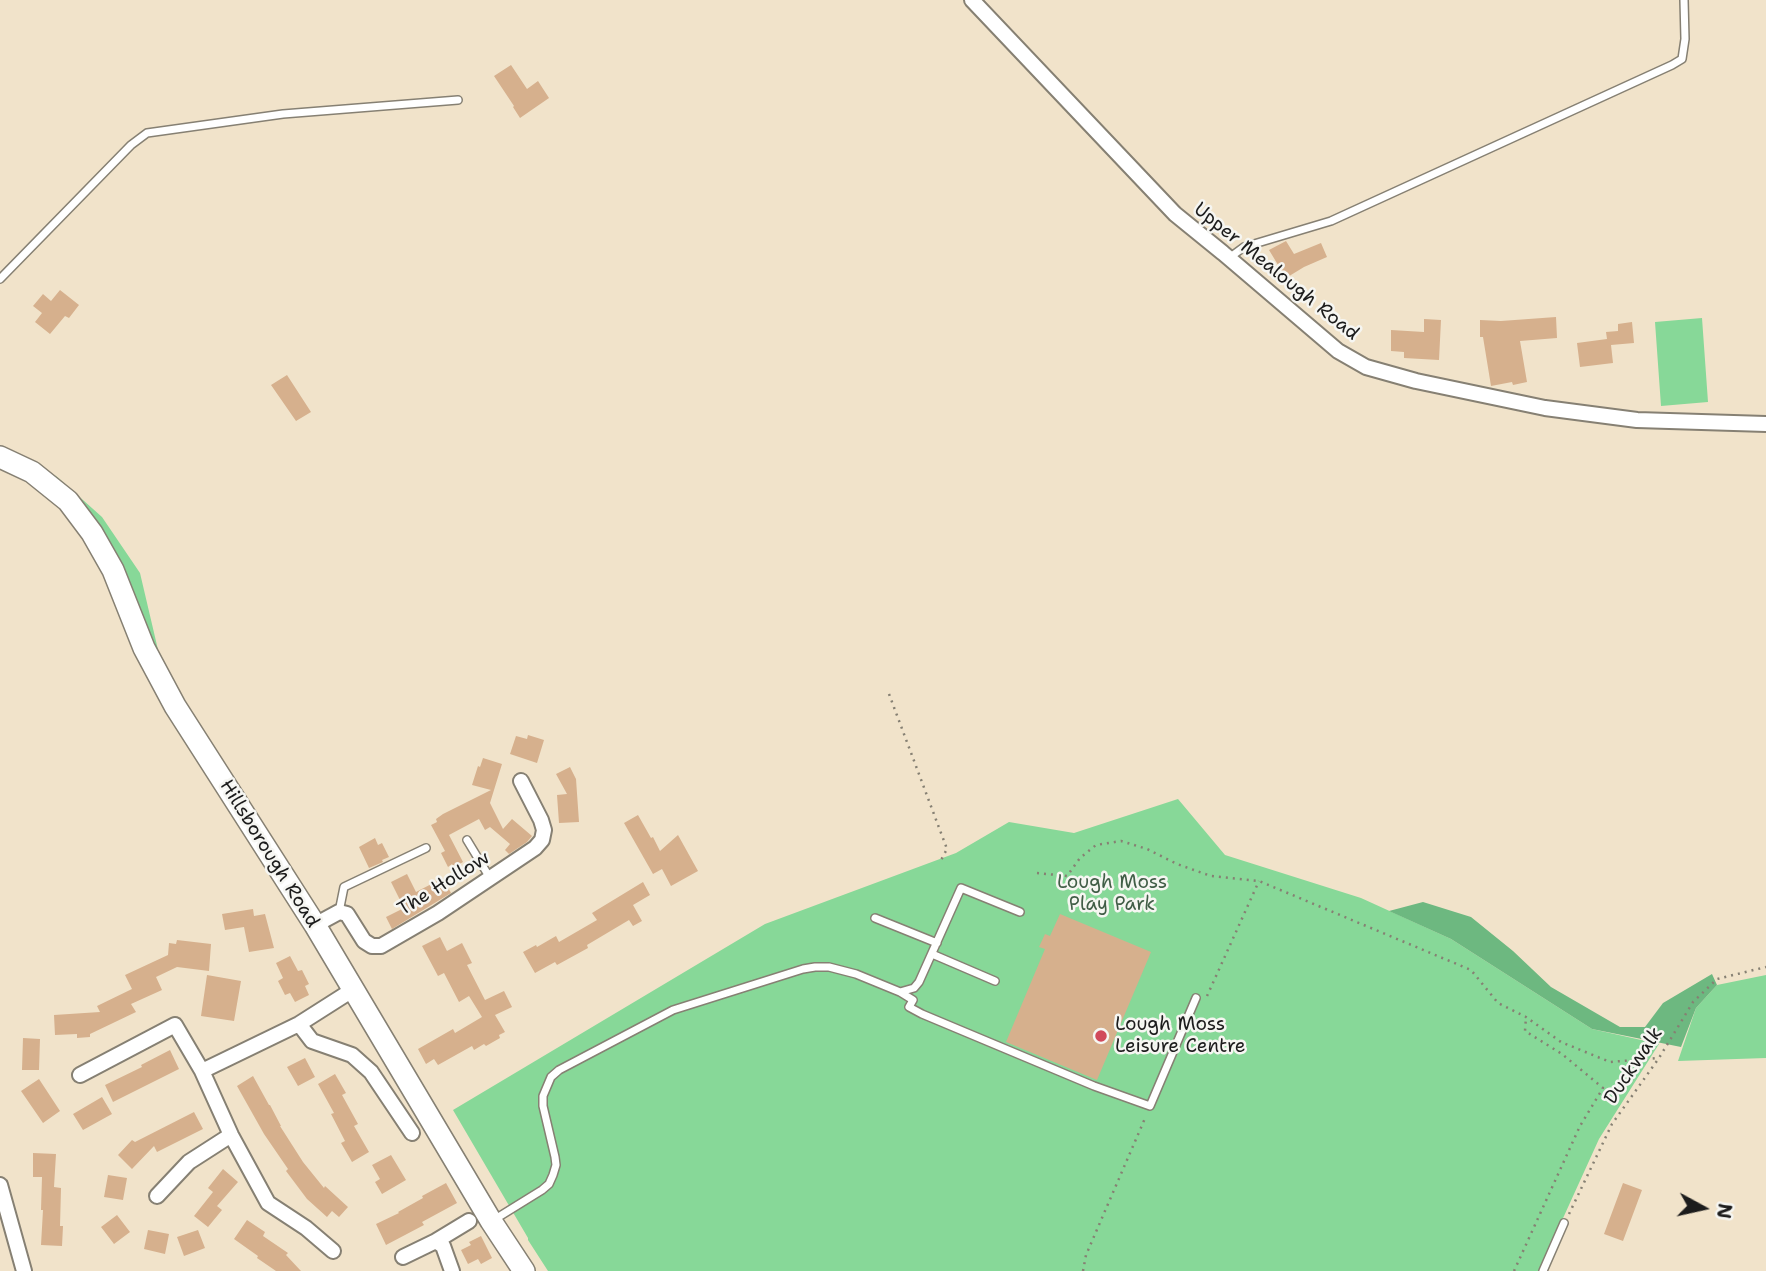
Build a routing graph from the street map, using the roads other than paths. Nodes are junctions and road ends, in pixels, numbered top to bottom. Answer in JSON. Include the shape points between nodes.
{"nodes":[{"id":1,"x":972,"y":0,"type":"edge"},
{"id":2,"x":1684,"y":0,"type":"edge"},
{"id":3,"x":458,"y":100,"type":"dead end"},
{"id":4,"x":1229,"y":258,"type":"junction"},
{"id":5,"x":0,"y":279,"type":"edge"},
{"id":6,"x":1766,"y":424,"type":"edge"},
{"id":7,"x":0,"y":457,"type":"edge"},
{"id":8,"x":521,"y":782,"type":"dead end"},
{"id":9,"x":467,"y":840,"type":"dead end"},
{"id":10,"x":426,"y":848,"type":"dead end"},
{"id":11,"x":490,"y":878,"type":"junction"},
{"id":12,"x":339,"y":912,"type":"junction"},
{"id":13,"x":1020,"y":912,"type":"dead end"},
{"id":14,"x":875,"y":918,"type":"dead end"},
{"id":15,"x":315,"y":925,"type":"junction"},
{"id":16,"x":937,"y":943,"type":"junction"},
{"id":17,"x":932,"y":954,"type":"junction"},
{"id":18,"x":995,"y":981,"type":"dead end"},
{"id":19,"x":354,"y":989,"type":"junction"},
{"id":20,"x":900,"y":992,"type":"junction"},
{"id":21,"x":1196,"y":998,"type":"road end"},
{"id":22,"x":299,"y":1024,"type":"junction"},
{"id":23,"x":202,"y":1072,"type":"junction"},
{"id":24,"x":80,"y":1075,"type":"dead end"},
{"id":25,"x":412,"y":1133,"type":"dead end"},
{"id":26,"x":231,"y":1135,"type":"junction"},
{"id":27,"x":0,"y":1185,"type":"edge"},
{"id":28,"x":157,"y":1196,"type":"dead end"},
{"id":29,"x":469,"y":1221,"type":"dead end"},
{"id":30,"x":491,"y":1221,"type":"junction"},
{"id":31,"x":1564,"y":1223,"type":"road end"},
{"id":32,"x":436,"y":1241,"type":"junction"},
{"id":33,"x":333,"y":1251,"type":"dead end"},
{"id":34,"x":403,"y":1257,"type":"dead end"},
{"id":35,"x":24,"y":1271,"type":"edge"},
{"id":36,"x":452,"y":1271,"type":"edge"},
{"id":37,"x":524,"y":1271,"type":"edge"},
{"id":38,"x":1543,"y":1271,"type":"edge"}],
"edges":[{"from":1,"to":4,"type":"street","name":"Upper Mealough Road","via":[[1175,214]]},
{"from":2,"to":4,"type":"lane","via":[[1682,59],[1672,65],[1331,221],[1244,247]]},
{"from":3,"to":5,"type":"lane","via":[[283,114],[147,133]]},
{"from":4,"to":6,"type":"street","name":"Upper Mealough Road","via":[[1338,351],[1366,368],[1545,408],[1637,420]]},
{"from":7,"to":15,"type":"main road","name":"Hillsborough Road","via":[[32,472],[68,501],[92,533],[175,706]]},
{"from":8,"to":11,"type":"street","name":"The Hollow","via":[[541,820],[542,840]]},
{"from":9,"to":11,"type":"lane"},
{"from":10,"to":12,"type":"lane","via":[[344,887]]},
{"from":11,"to":12,"type":"street","name":"The Hollow","via":[[381,946],[364,941],[347,914]]},
{"from":12,"to":15,"type":"street"},
{"from":13,"to":16,"type":"lane","via":[[961,888]]},
{"from":14,"to":16,"type":"lane"},
{"from":15,"to":19,"type":"main road","name":"Hillsborough Road"},
{"from":16,"to":17,"type":"lane"},
{"from":17,"to":18,"type":"lane"},
{"from":17,"to":20,"type":"lane","via":[[914,988]]},
{"from":19,"to":22,"type":"street"},
{"from":19,"to":30,"type":"main road","name":"Hillsborough Road"},
{"from":20,"to":21,"type":"lane","via":[[913,1000],[909,1007],[922,1014],[1150,1106]]},
{"from":20,"to":30,"type":"lane","via":[[847,972],[815,967],[673,1010],[559,1070],[543,1096],[554,1175],[542,1190]]},
{"from":22,"to":23,"type":"street"},
{"from":22,"to":25,"type":"street","via":[[313,1041],[352,1055],[372,1072]]},
{"from":23,"to":24,"type":"street","via":[[175,1026]]},
{"from":23,"to":26,"type":"street"},
{"from":26,"to":28,"type":"street","via":[[189,1162]]},
{"from":26,"to":33,"type":"street","via":[[268,1203]]},
{"from":27,"to":35,"type":"street"},
{"from":29,"to":32,"type":"street"},
{"from":30,"to":37,"type":"main road","name":"Hillsborough Road"},
{"from":31,"to":38,"type":"lane"},
{"from":32,"to":34,"type":"street"},
{"from":32,"to":36,"type":"street"}]}
